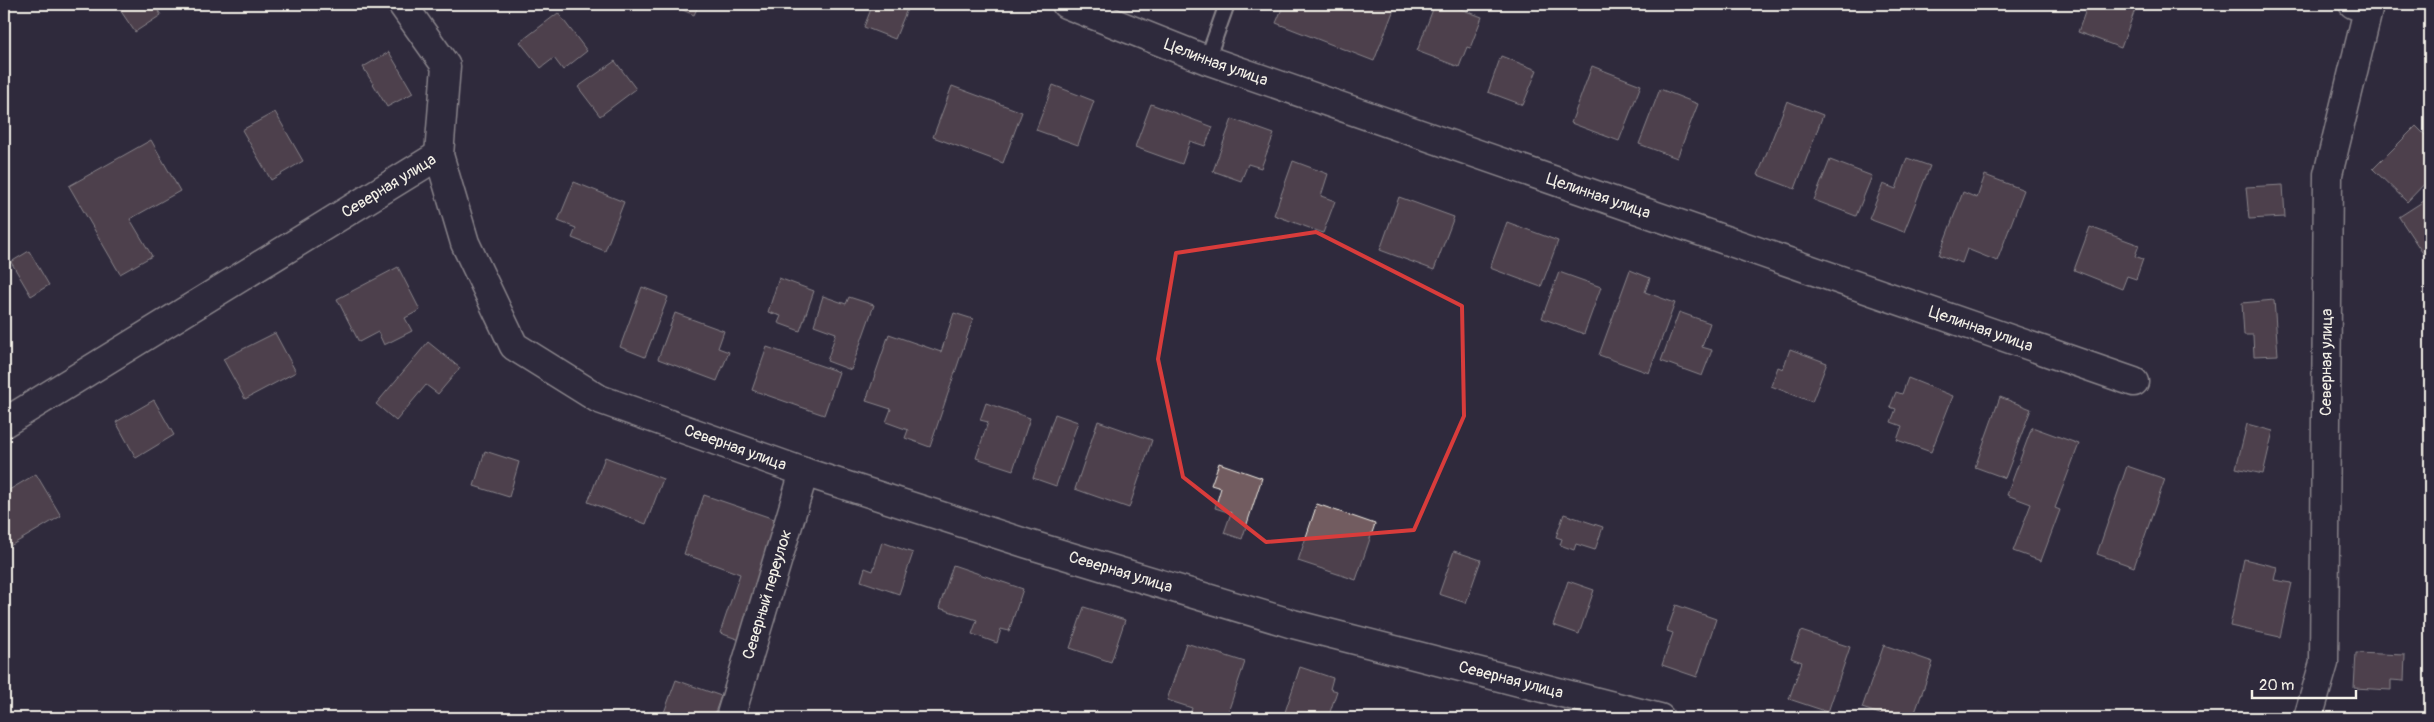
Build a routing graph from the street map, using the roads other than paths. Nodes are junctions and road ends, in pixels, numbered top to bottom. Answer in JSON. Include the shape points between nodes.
{"nodes":[{"id":1,"x":402,"y":4,"type":"edge"},
{"id":2,"x":1066,"y":4,"type":"edge"},
{"id":3,"x":1227,"y":4,"type":"edge"},
{"id":4,"x":2361,"y":7,"type":"edge"},
{"id":5,"x":1208,"y":60,"type":"junction"},
{"id":6,"x":439,"y":155,"type":"junction"},
{"id":7,"x":2134,"y":382,"type":"dead end"},
{"id":8,"x":4,"y":423,"type":"edge"},
{"id":9,"x":804,"y":472,"type":"junction"},
{"id":10,"x":730,"y":718,"type":"edge"},
{"id":11,"x":1660,"y":718,"type":"edge"},
{"id":12,"x":2308,"y":718,"type":"edge"}],
"edges":[{"from":1,"to":6,"type":"street","via":[[446,66]]},
{"from":2,"to":5,"type":"street","name":"Целинная улица"},
{"from":3,"to":5,"type":"lane"},
{"from":4,"to":12,"type":"street","name":"Северная улица","via":[[2328,174],[2324,663]]},
{"from":5,"to":7,"type":"street","name":"Целинная улица"},
{"from":6,"to":8,"type":"street","name":"Северная улица"},
{"from":6,"to":9,"type":"street","name":"Северная улица","via":[[465,243],[514,346],[600,399]]},
{"from":9,"to":10,"type":"street","name":"Северный переулок"},
{"from":9,"to":11,"type":"street","name":"Северная улица","via":[[1292,624]]}]}
